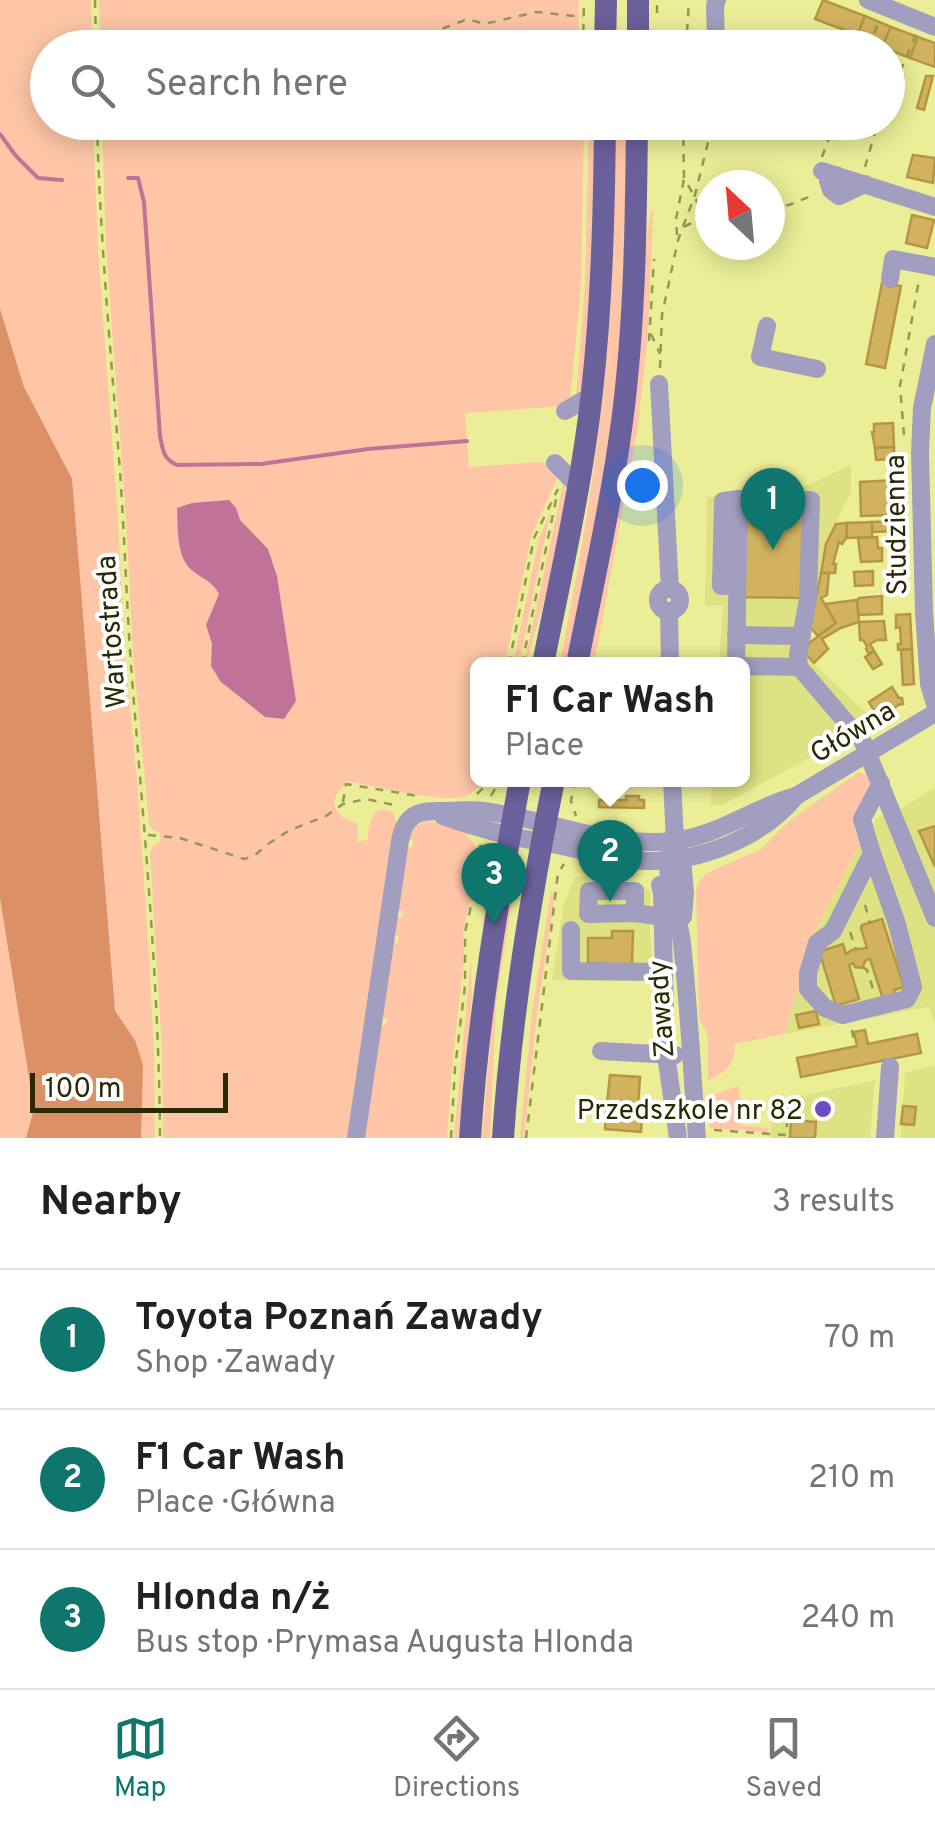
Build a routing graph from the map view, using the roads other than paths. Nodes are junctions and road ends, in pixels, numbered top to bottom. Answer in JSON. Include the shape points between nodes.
{"nodes":[{"id":1,"x":606,"y":0,"type":"edge"},
{"id":2,"x":638,"y":0,"type":"edge"},
{"id":3,"x":717,"y":0,"type":"edge"},
{"id":4,"x":868,"y":0,"type":"edge"},
{"id":5,"x":905,"y":6,"type":"edge"},
{"id":6,"x":935,"y":27,"type":"edge"},
{"id":7,"x":605,"y":30,"type":"edge"},
{"id":8,"x":638,"y":30,"type":"edge"},
{"id":9,"x":716,"y":30,"type":"edge"},
{"id":10,"x":605,"y":140,"type":"edge"},
{"id":11,"x":637,"y":140,"type":"edge"},
{"id":12,"x":829,"y":173,"type":"road end"},
{"id":13,"x":935,"y":207,"type":"edge"},
{"id":14,"x":935,"y":267,"type":"edge"},
{"id":15,"x":890,"y":280,"type":"dead end"},
{"id":16,"x":766,"y":326,"type":"dead end"},
{"id":17,"x":935,"y":344,"type":"edge"},
{"id":18,"x":817,"y":369,"type":"dead end"},
{"id":19,"x":659,"y":384,"type":"road end"},
{"id":20,"x":592,"y":395,"type":"junction"},
{"id":21,"x":929,"y":409,"type":"edge"},
{"id":22,"x":564,"y":410,"type":"dead end"},
{"id":23,"x":555,"y":463,"type":"dead end"},
{"id":24,"x":569,"y":487,"type":"junction"},
{"id":25,"x":739,"y":499,"type":"junction"},
{"id":26,"x":726,"y":586,"type":"dead end"},
{"id":27,"x":736,"y":635,"type":"junction"},
{"id":28,"x":802,"y":636,"type":"junction"},
{"id":29,"x":544,"y":657,"type":"edge"},
{"id":30,"x":578,"y":657,"type":"edge"},
{"id":31,"x":670,"y":657,"type":"edge"},
{"id":32,"x":738,"y":657,"type":"edge"},
{"id":33,"x":750,"y":666,"type":"edge"},
{"id":34,"x":800,"y":668,"type":"junction"},
{"id":35,"x":935,"y":704,"type":"edge"},
{"id":36,"x":935,"y":713,"type":"edge"},
{"id":37,"x":868,"y":753,"type":"junction"},
{"id":38,"x":882,"y":782,"type":"junction"},
{"id":39,"x":519,"y":787,"type":"edge"},
{"id":40,"x":553,"y":787,"type":"edge"},
{"id":41,"x":672,"y":787,"type":"edge"},
{"id":42,"x":511,"y":826,"type":"junction"},
{"id":43,"x":544,"y":834,"type":"junction"},
{"id":44,"x":872,"y":852,"type":"junction"},
{"id":45,"x":675,"y":853,"type":"junction"},
{"id":46,"x":665,"y":889,"type":"junction"},
{"id":47,"x":635,"y":913,"type":"dead end"},
{"id":48,"x":663,"y":916,"type":"junction"},
{"id":49,"x":935,"y":918,"type":"edge"},
{"id":50,"x":572,"y":930,"type":"dead end"},
{"id":51,"x":682,"y":936,"type":"junction"},
{"id":52,"x":664,"y":972,"type":"junction"},
{"id":53,"x":601,"y":1051,"type":"dead end"},
{"id":54,"x":666,"y":1055,"type":"junction"},
{"id":55,"x":691,"y":1056,"type":"junction"},
{"id":56,"x":890,"y":1073,"type":"dead end"},
{"id":57,"x":702,"y":1134,"type":"edge"},
{"id":58,"x":356,"y":1138,"type":"edge"},
{"id":59,"x":470,"y":1138,"type":"edge"},
{"id":60,"x":502,"y":1138,"type":"edge"},
{"id":61,"x":678,"y":1138,"type":"edge"},
{"id":62,"x":885,"y":1138,"type":"edge"}],
"edges":[{"from":1,"to":7,"type":"main road"},
{"from":2,"to":8,"type":"main road"},
{"from":3,"to":9,"type":"street"},
{"from":4,"to":5,"type":"street"},
{"from":5,"to":6,"type":"street"},
{"from":10,"to":20,"type":"main road"},
{"from":11,"to":30,"type":"main road","via":[[626,389]]},
{"from":12,"to":13,"type":"street","via":[[831,190],[840,196],[864,184]]},
{"from":14,"to":15,"type":"street","via":[[894,259]]},
{"from":16,"to":18,"type":"street","via":[[760,357]]},
{"from":17,"to":21,"type":"street","name":"Studzienna"},
{"from":19,"to":31,"type":"street","via":[[670,589],[658,600],[669,612]]},
{"from":20,"to":22,"type":"street"},
{"from":20,"to":24,"type":"main road"},
{"from":21,"to":35,"type":"street","name":"Studzienna","via":[[920,452],[924,612]]},
{"from":23,"to":24,"type":"street"},
{"from":24,"to":29,"type":"main road"},
{"from":25,"to":26,"type":"street","via":[[722,501]]},
{"from":25,"to":27,"type":"street"},
{"from":25,"to":28,"type":"street","via":[[810,500]]},
{"from":27,"to":28,"type":"street"},
{"from":27,"to":32,"type":"street"},
{"from":28,"to":34,"type":"street"},
{"from":33,"to":34,"type":"street"},
{"from":34,"to":37,"type":"street"},
{"from":36,"to":37,"type":"street","name":"Główna"},
{"from":37,"to":38,"type":"street"},
{"from":37,"to":45,"type":"street","name":"Główna","via":[[796,796]]},
{"from":38,"to":44,"type":"street","via":[[862,819]]},
{"from":38,"to":49,"type":"street"},
{"from":39,"to":42,"type":"main road"},
{"from":40,"to":43,"type":"main road"},
{"from":41,"to":45,"type":"street","name":"Zawady"},
{"from":42,"to":43,"type":"street","name":"Główna"},
{"from":42,"to":58,"type":"street","name":"Główna","via":[[478,811],[420,808],[404,827]]},
{"from":42,"to":59,"type":"main road","via":[[486,976]]},
{"from":43,"to":45,"type":"street","name":"Główna","via":[[636,860]]},
{"from":43,"to":60,"type":"main road","via":[[516,998]]},
{"from":44,"to":44,"type":"street","via":[[833,931],[817,943],[808,973],[808,989],[825,1008],[843,1015],[907,998],[913,987]]},
{"from":45,"to":46,"type":"street","name":"Zawady"},
{"from":45,"to":51,"type":"street","name":"Zawady","via":[[685,893]]},
{"from":46,"to":48,"type":"street"},
{"from":46,"to":51,"type":"street","name":"Zawady"},
{"from":47,"to":48,"type":"street"},
{"from":48,"to":52,"type":"street"},
{"from":50,"to":52,"type":"street","via":[[571,970]]},
{"from":51,"to":55,"type":"street","name":"Zawady"},
{"from":52,"to":54,"type":"street"},
{"from":53,"to":54,"type":"street"},
{"from":54,"to":55,"type":"street"},
{"from":54,"to":61,"type":"street"},
{"from":55,"to":57,"type":"street","name":"Zawady"},
{"from":56,"to":62,"type":"street"}]}
